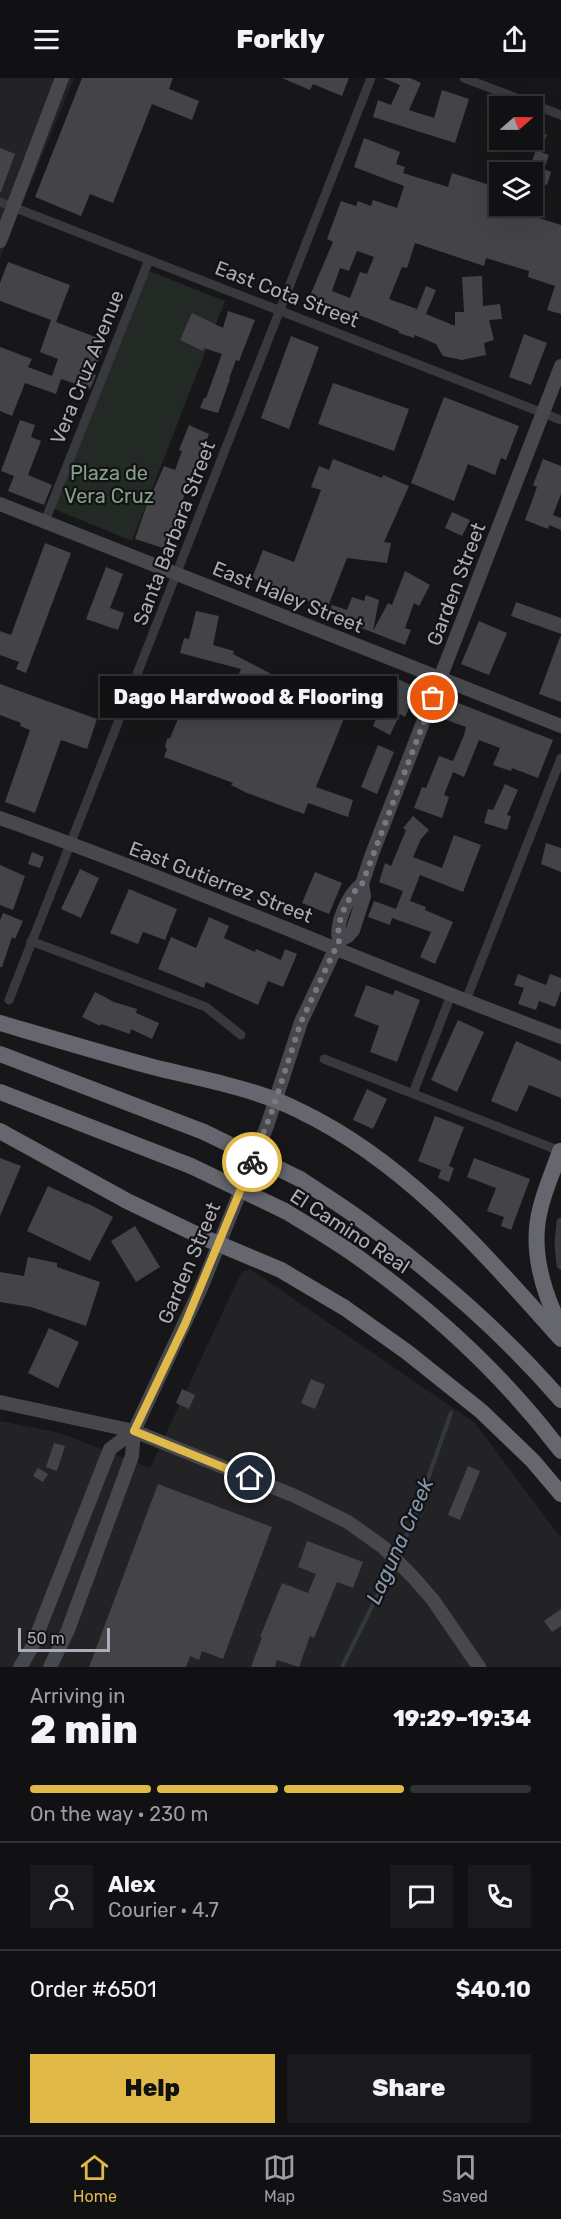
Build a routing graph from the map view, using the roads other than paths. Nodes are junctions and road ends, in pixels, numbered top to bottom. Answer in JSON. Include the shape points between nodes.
{"nodes":[{"id":1,"x":62,"y":78,"type":"edge"},
{"id":2,"x":370,"y":78,"type":"edge"},
{"id":3,"x":464,"y":78,"type":"edge"},
{"id":4,"x":561,"y":115,"type":"edge"},
{"id":5,"x":7,"y":204,"type":"edge"},
{"id":6,"x":0,"y":241,"type":"edge"},
{"id":7,"x":149,"y":260,"type":"junction"},
{"id":8,"x":280,"y":310,"type":"junction"},
{"id":9,"x":561,"y":366,"type":"edge"},
{"id":10,"x":544,"y":413,"type":"junction"},
{"id":11,"x":561,"y":420,"type":"edge"},
{"id":12,"x":0,"y":504,"type":"edge"},
{"id":13,"x":45,"y":521,"type":"junction"},
{"id":14,"x":177,"y":573,"type":"junction"},
{"id":15,"x":440,"y":679,"type":"junction"},
{"id":16,"x":561,"y":726,"type":"edge"},
{"id":17,"x":561,"y":759,"type":"edge"},
{"id":18,"x":0,"y":818,"type":"edge"},
{"id":19,"x":69,"y":843,"type":"junction"},
{"id":20,"x":31,"y":941,"type":"junction"},
{"id":21,"x":337,"y":945,"type":"junction"},
{"id":22,"x":451,"y":995,"type":"junction"},
{"id":23,"x":9,"y":1000,"type":"dead end"},
{"id":24,"x":466,"y":1000,"type":"junction"},
{"id":25,"x":0,"y":1023,"type":"edge"},
{"id":26,"x":241,"y":1035,"type":"dead end"},
{"id":27,"x":561,"y":1037,"type":"edge"},
{"id":28,"x":0,"y":1054,"type":"edge"},
{"id":29,"x":324,"y":1059,"type":"dead end"},
{"id":30,"x":0,"y":1092,"type":"edge"},
{"id":31,"x":413,"y":1093,"type":"junction"},
{"id":32,"x":276,"y":1102,"type":"junction"},
{"id":33,"x":0,"y":1131,"type":"edge"},
{"id":34,"x":560,"y":1149,"type":"edge"},
{"id":35,"x":561,"y":1222,"type":"edge"},
{"id":36,"x":219,"y":1244,"type":"junction"},
{"id":37,"x":561,"y":1265,"type":"edge"},
{"id":38,"x":561,"y":1328,"type":"edge"},
{"id":39,"x":561,"y":1339,"type":"edge"},
{"id":40,"x":561,"y":1400,"type":"edge"},
{"id":41,"x":0,"y":1402,"type":"edge"},
{"id":42,"x":134,"y":1431,"type":"junction"},
{"id":43,"x":561,"y":1450,"type":"edge"},
{"id":44,"x":561,"y":1494,"type":"edge"},
{"id":45,"x":20,"y":1667,"type":"edge"},
{"id":46,"x":50,"y":1667,"type":"edge"},
{"id":47,"x":479,"y":1667,"type":"edge"}],
"edges":[{"from":1,"to":5,"type":"main road"},
{"from":2,"to":8,"type":"street","name":"Santa Barbara Street"},
{"from":3,"to":4,"type":"street"},
{"from":5,"to":6,"type":"main road"},
{"from":5,"to":7,"type":"street","name":"East Cota Street"},
{"from":7,"to":8,"type":"street","name":"East Cota Street"},
{"from":7,"to":13,"type":"street","name":"Vera Cruz Avenue"},
{"from":8,"to":10,"type":"street","name":"East Cota Street"},
{"from":8,"to":14,"type":"street","name":"Santa Barbara Street"},
{"from":9,"to":10,"type":"main road","name":"Garden Street"},
{"from":10,"to":11,"type":"street","name":"East Cota Street"},
{"from":10,"to":15,"type":"main road","name":"Garden Street"},
{"from":12,"to":13,"type":"main road","name":"East Haley Street"},
{"from":13,"to":14,"type":"main road","name":"East Haley Street"},
{"from":14,"to":15,"type":"main road","name":"East Haley Street"},
{"from":14,"to":19,"type":"street","name":"Santa Barbara Street"},
{"from":15,"to":16,"type":"main road","name":"East Haley Street"},
{"from":15,"to":21,"type":"main road","name":"Garden Street","via":[[362,884],[352,891],[337,933]]},
{"from":17,"to":24,"type":"street"},
{"from":18,"to":19,"type":"main road","name":"East Gutierrez Street"},
{"from":19,"to":20,"type":"street","name":"Santa Barbara Street"},
{"from":19,"to":21,"type":"main road","name":"East Gutierrez Street"},
{"from":20,"to":23,"type":"street","name":"Santa Barbara Street"},
{"from":20,"to":26,"type":"street","via":[[206,1007]]},
{"from":21,"to":22,"type":"main road","name":"East Gutierrez Street"},
{"from":21,"to":32,"type":"main road","name":"Garden Street","via":[[301,1022]]},
{"from":22,"to":24,"type":"main road","name":"East Gutierrez Street"},
{"from":22,"to":31,"type":"street"},
{"from":24,"to":27,"type":"main road","name":"East Gutierrez Street"},
{"from":25,"to":32,"type":"highway"},
{"from":28,"to":40,"type":"highway","name":"El Camino Real","bridge":true,"via":[[204,1132],[300,1179],[370,1226],[452,1290]]},
{"from":29,"to":31,"type":"street"},
{"from":30,"to":43,"type":"highway","name":"El Camino Real","bridge":true,"via":[[191,1166],[285,1211],[357,1257],[443,1324],[495,1375]]},
{"from":31,"to":34,"type":"street"},
{"from":32,"to":36,"type":"main road","name":"Garden Street"},
{"from":32,"to":39,"type":"highway","via":[[329,1125],[411,1185],[456,1225]]},
{"from":33,"to":36,"type":"highway","via":[[127,1201]]},
{"from":34,"to":38,"type":"highway","via":[[537,1228],[541,1274]]},
{"from":35,"to":37,"type":"street"},
{"from":36,"to":42,"type":"main road","name":"Garden Street"},
{"from":36,"to":44,"type":"highway","via":[[281,1270],[345,1308],[399,1347],[481,1411]]},
{"from":41,"to":42,"type":"main road"},
{"from":42,"to":45,"type":"main road","name":"Garden Street","via":[[110,1449],[32,1647]]},
{"from":42,"to":46,"type":"main road","name":"Garden Street","via":[[132,1456],[68,1630]]},
{"from":42,"to":47,"type":"main road","via":[[296,1496],[348,1522],[383,1547],[414,1577]]}]}
